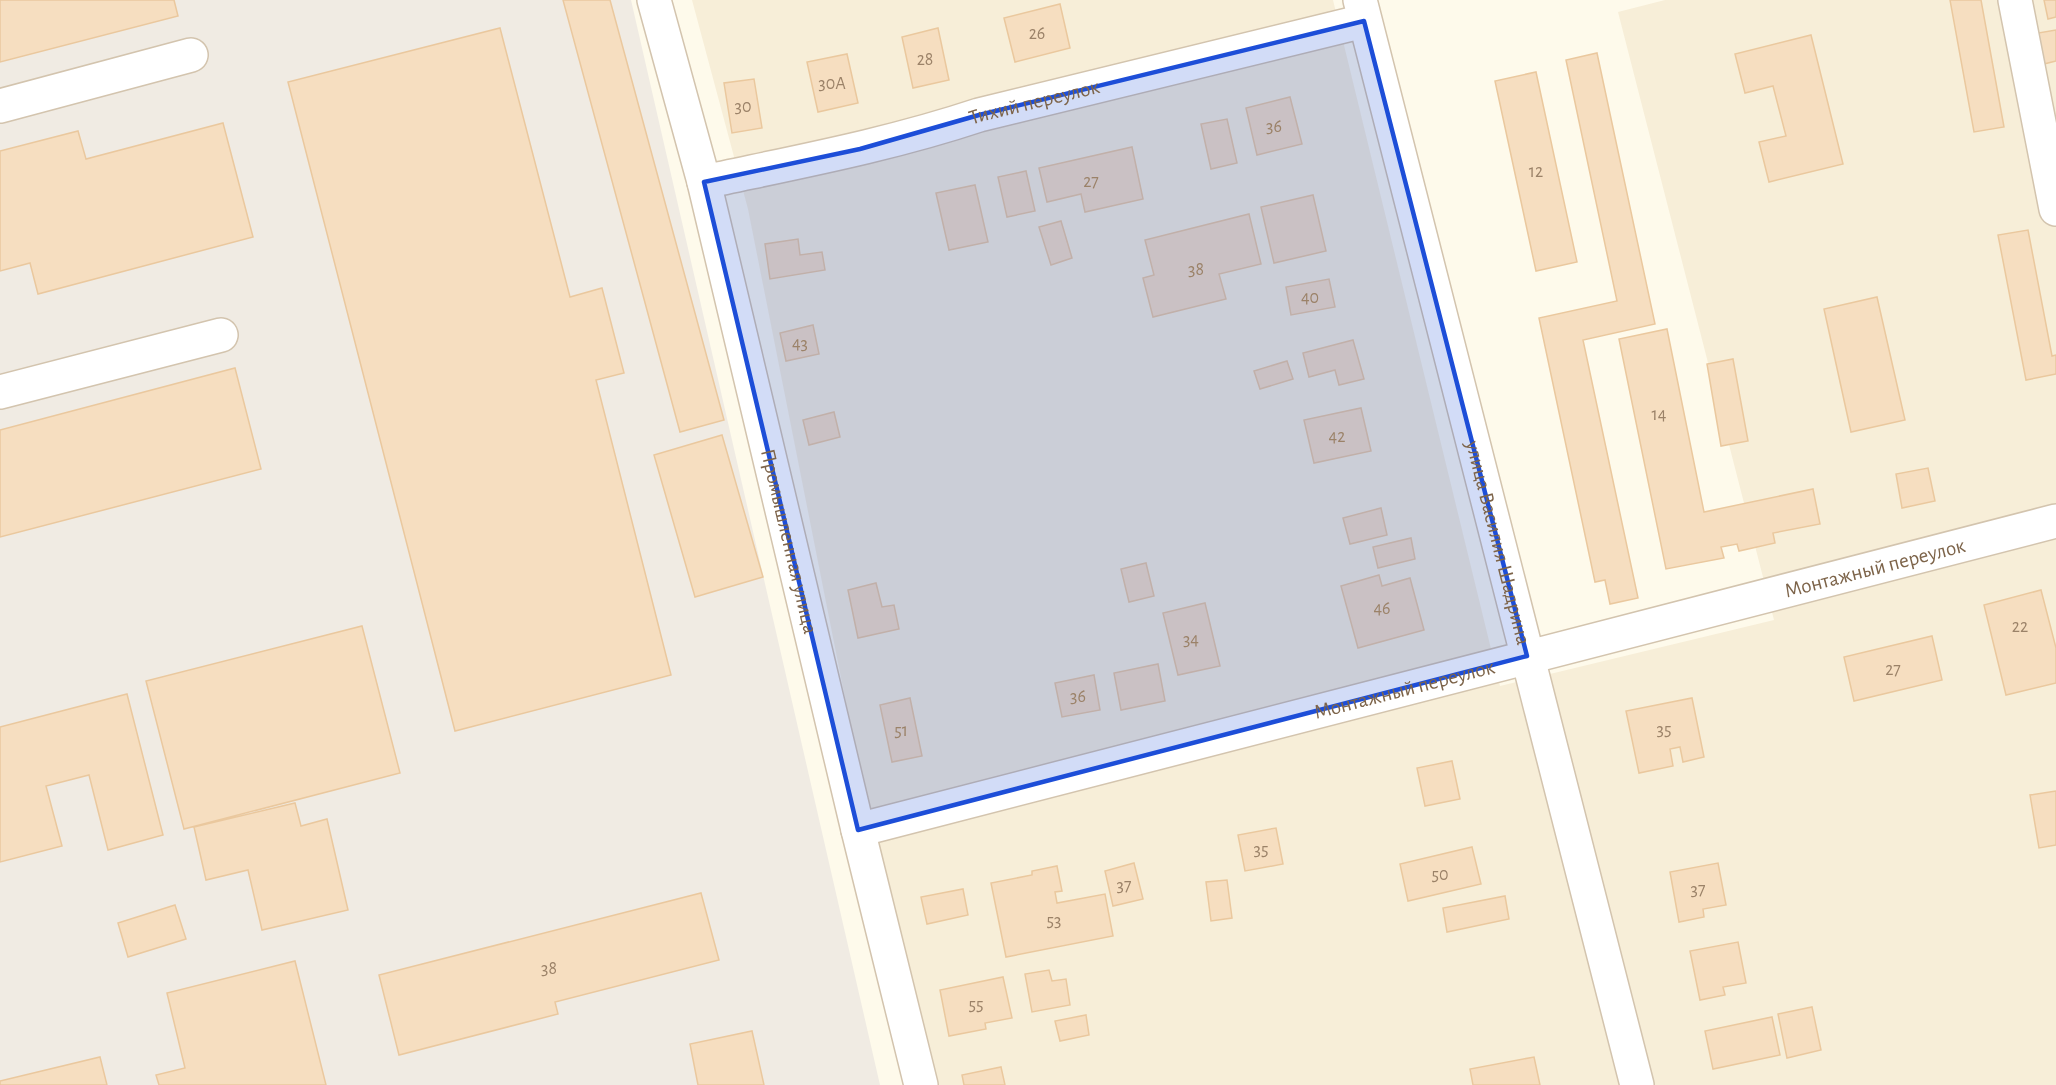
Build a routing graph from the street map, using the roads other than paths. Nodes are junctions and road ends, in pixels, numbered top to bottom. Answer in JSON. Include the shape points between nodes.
{"nodes":[{"id":1,"x":654,"y":0,"type":"edge"},
{"id":2,"x":2015,"y":0,"type":"edge"},
{"id":3,"x":1362,"y":10,"type":"edge"},
{"id":4,"x":191,"y":55,"type":"dead end"},
{"id":5,"x":0,"y":106,"type":"edge"},
{"id":6,"x":704,"y":182,"type":"junction"},
{"id":7,"x":2056,"y":209,"type":"edge"},
{"id":8,"x":220,"y":335,"type":"dead end"},
{"id":9,"x":0,"y":392,"type":"edge"},
{"id":10,"x":2056,"y":521,"type":"edge"},
{"id":11,"x":1527,"y":656,"type":"junction"},
{"id":12,"x":858,"y":830,"type":"junction"},
{"id":13,"x":921,"y":1085,"type":"edge"},
{"id":14,"x":1637,"y":1085,"type":"edge"}],
"edges":[{"from":1,"to":6,"type":"street","name":"Промышленная улица"},
{"from":2,"to":7,"type":"street"},
{"from":3,"to":6,"type":"street","name":"Тихий переулок","via":[[932,131]]},
{"from":3,"to":11,"type":"street","name":"улица Василия Шадрина"},
{"from":4,"to":5,"type":"street"},
{"from":6,"to":12,"type":"street","name":"Промышленная улица"},
{"from":8,"to":9,"type":"street"},
{"from":10,"to":11,"type":"street","name":"Монтажный переулок"},
{"from":11,"to":12,"type":"street","name":"Монтажный переулок"},
{"from":11,"to":14,"type":"street","name":"улица Василия Шадрина"},
{"from":12,"to":13,"type":"street","name":"Промышленная улица"}]}
